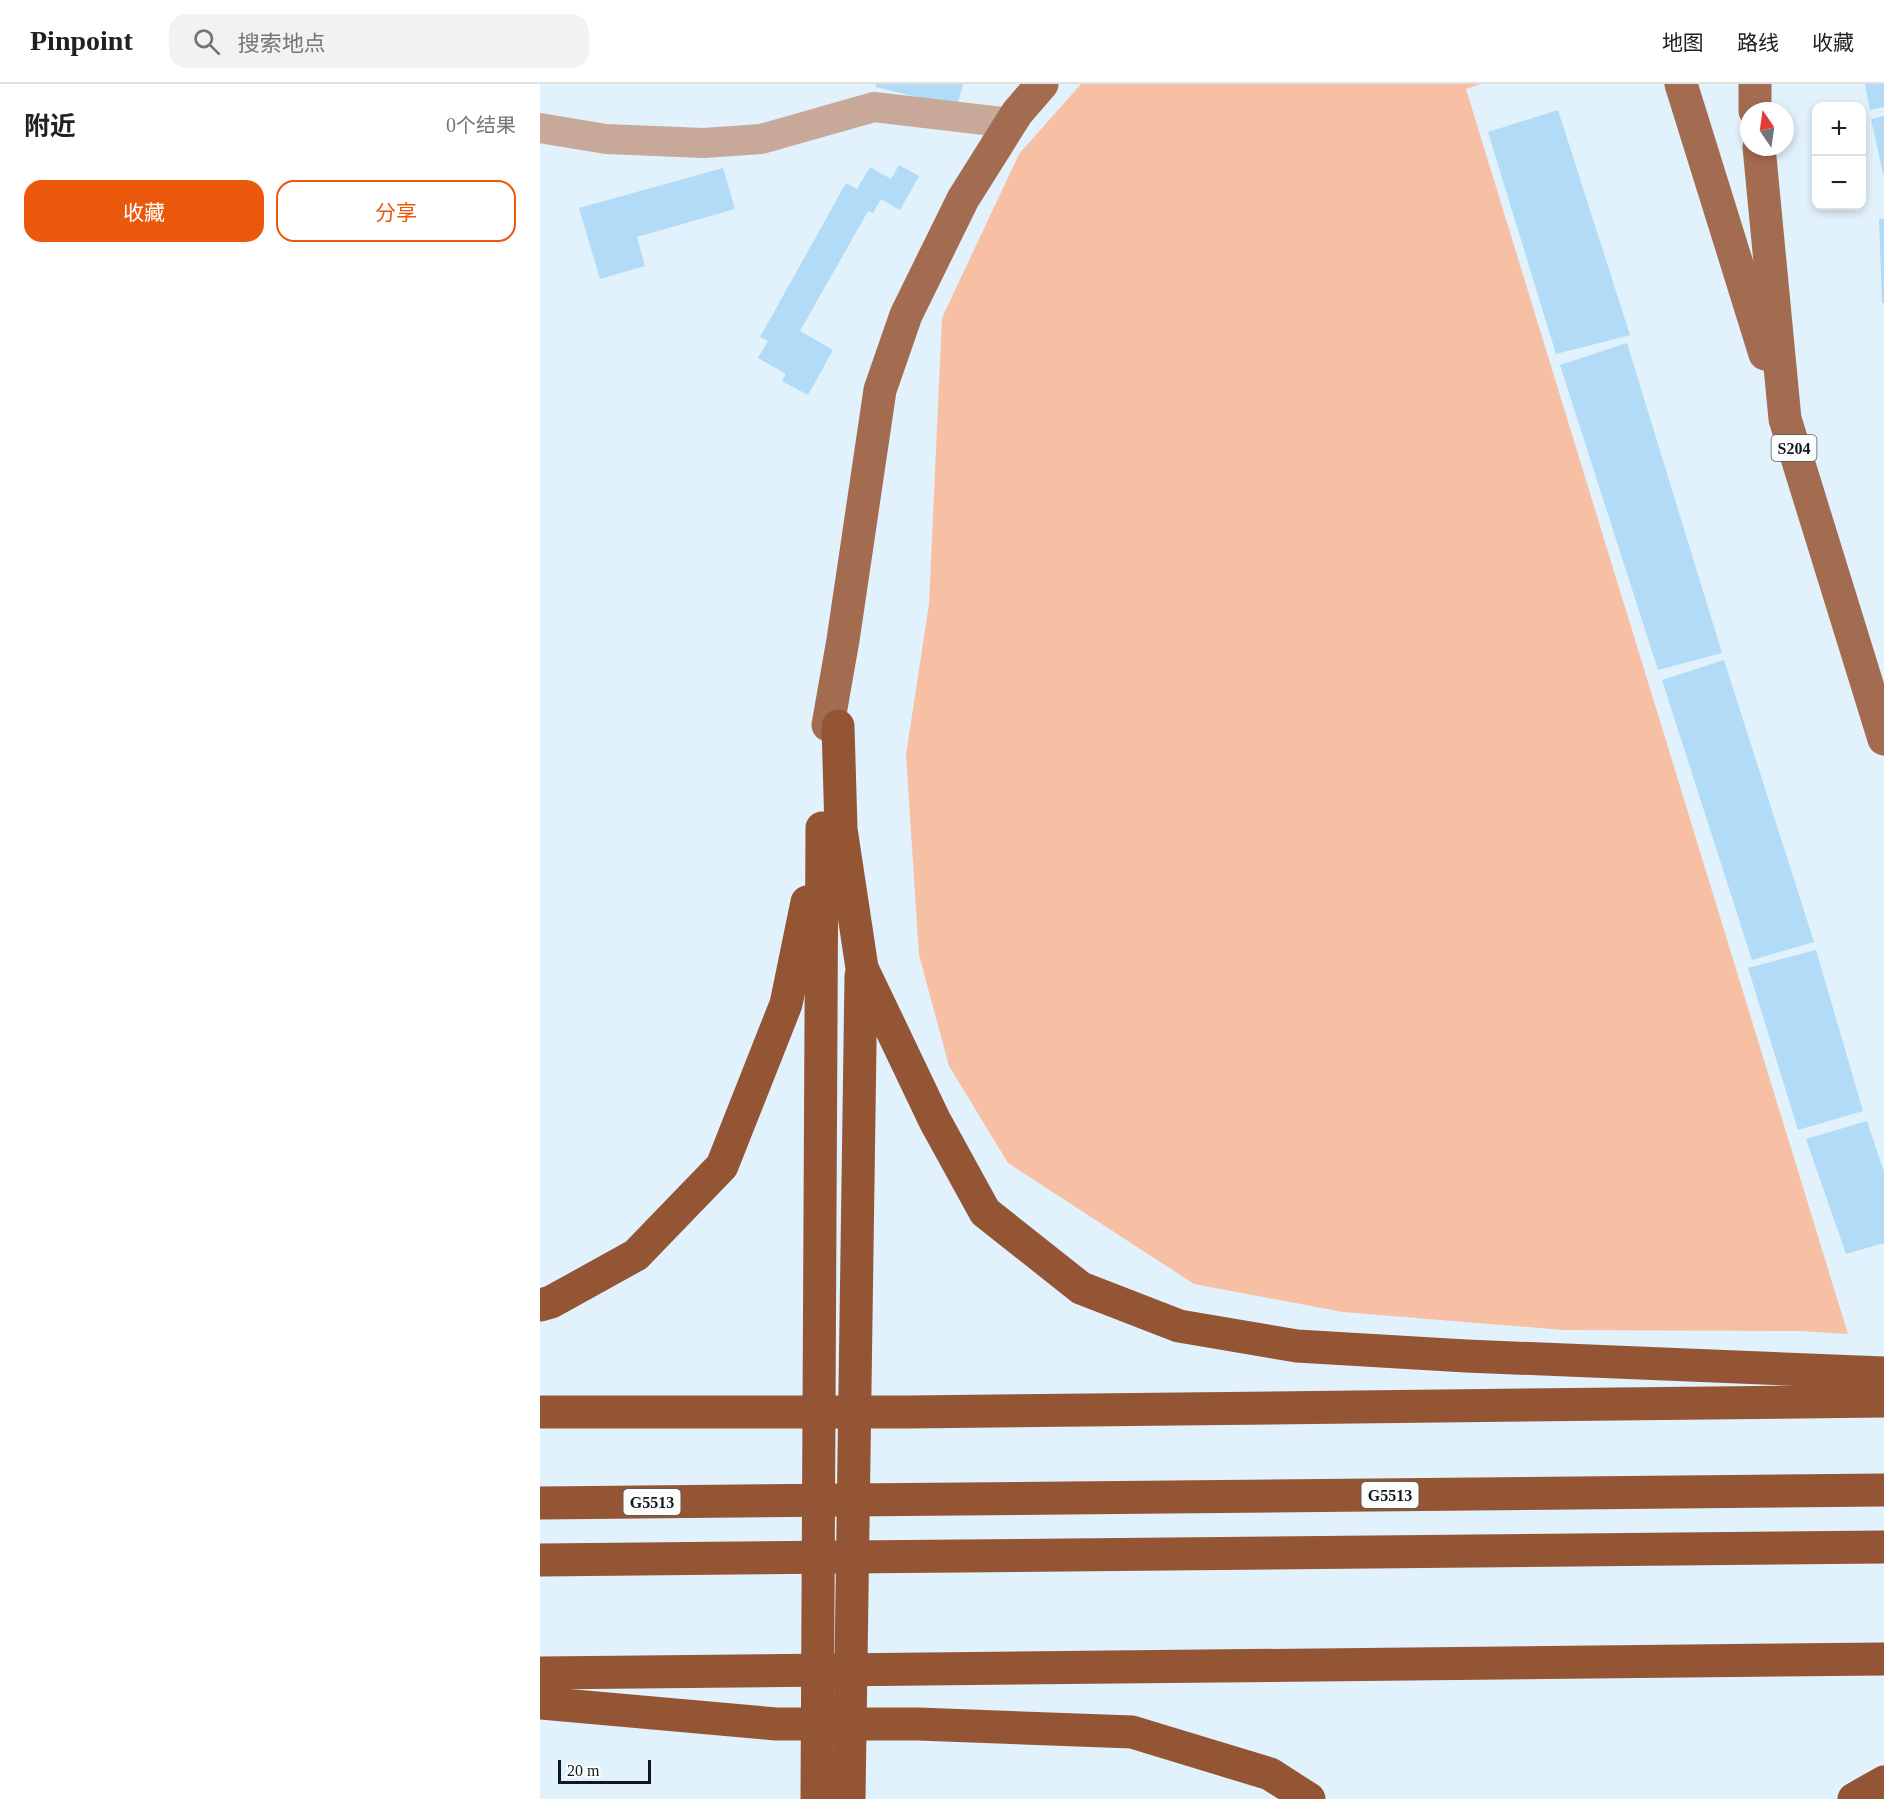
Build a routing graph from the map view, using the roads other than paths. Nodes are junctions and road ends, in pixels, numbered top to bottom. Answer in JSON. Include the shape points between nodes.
{"nodes":[{"id":1,"x":1042,"y":84,"type":"edge"},
{"id":2,"x":1681,"y":84,"type":"edge"},
{"id":3,"x":1755,"y":84,"type":"edge"},
{"id":4,"x":1754,"y":102,"type":"edge"},
{"id":5,"x":1010,"y":123,"type":"junction"},
{"id":6,"x":540,"y":128,"type":"edge"},
{"id":7,"x":1760,"y":156,"type":"edge"},
{"id":8,"x":1785,"y":419,"type":"junction"},
{"id":9,"x":833,"y":726,"type":"junction"},
{"id":10,"x":1884,"y":739,"type":"edge"},
{"id":11,"x":822,"y":828,"type":"junction"},
{"id":12,"x":861,"y":968,"type":"junction"},
{"id":13,"x":540,"y":1305,"type":"edge"},
{"id":14,"x":1884,"y":1373,"type":"edge"},
{"id":15,"x":1884,"y":1401,"type":"edge"},
{"id":16,"x":540,"y":1412,"type":"edge"},
{"id":17,"x":1884,"y":1490,"type":"edge"},
{"id":18,"x":540,"y":1503,"type":"edge"},
{"id":19,"x":1884,"y":1548,"type":"edge"},
{"id":20,"x":540,"y":1560,"type":"edge"},
{"id":21,"x":1884,"y":1659,"type":"edge"},
{"id":22,"x":540,"y":1673,"type":"edge"},
{"id":23,"x":540,"y":1703,"type":"edge"},
{"id":24,"x":1884,"y":1782,"type":"edge"},
{"id":25,"x":817,"y":1799,"type":"edge"},
{"id":26,"x":849,"y":1799,"type":"edge"},
{"id":27,"x":1309,"y":1799,"type":"edge"},
{"id":28,"x":1854,"y":1799,"type":"edge"}],
"edges":[{"from":1,"to":5,"type":"main road"},
{"from":2,"to":8,"type":"main road"},
{"from":3,"to":4,"type":"main road"},
{"from":5,"to":6,"type":"street","via":[[874,107],[761,139],[704,143],[606,140]]},
{"from":5,"to":9,"type":"main road","via":[[963,200],[906,315],[880,390]]},
{"from":7,"to":8,"type":"main road","number":"S204"},
{"from":8,"to":10,"type":"main road","number":"S204"},
{"from":9,"to":11,"type":"highway"},
{"from":9,"to":12,"type":"highway","via":[[841,829]]},
{"from":11,"to":13,"type":"highway","via":[[786,1004],[722,1166],[636,1256]]},
{"from":11,"to":25,"type":"highway"},
{"from":12,"to":14,"type":"highway","via":[[935,1121],[986,1212],[1081,1288],[1179,1326],[1297,1346]]},
{"from":12,"to":26,"type":"highway"},
{"from":15,"to":16,"type":"highway","via":[[908,1412]]},
{"from":17,"to":18,"type":"highway","number":"G5513"},
{"from":19,"to":20,"type":"highway"},
{"from":21,"to":22,"type":"highway"},
{"from":23,"to":27,"type":"highway","via":[[776,1724],[918,1724],[1132,1732],[1270,1774]]},
{"from":24,"to":28,"type":"highway"}]}
